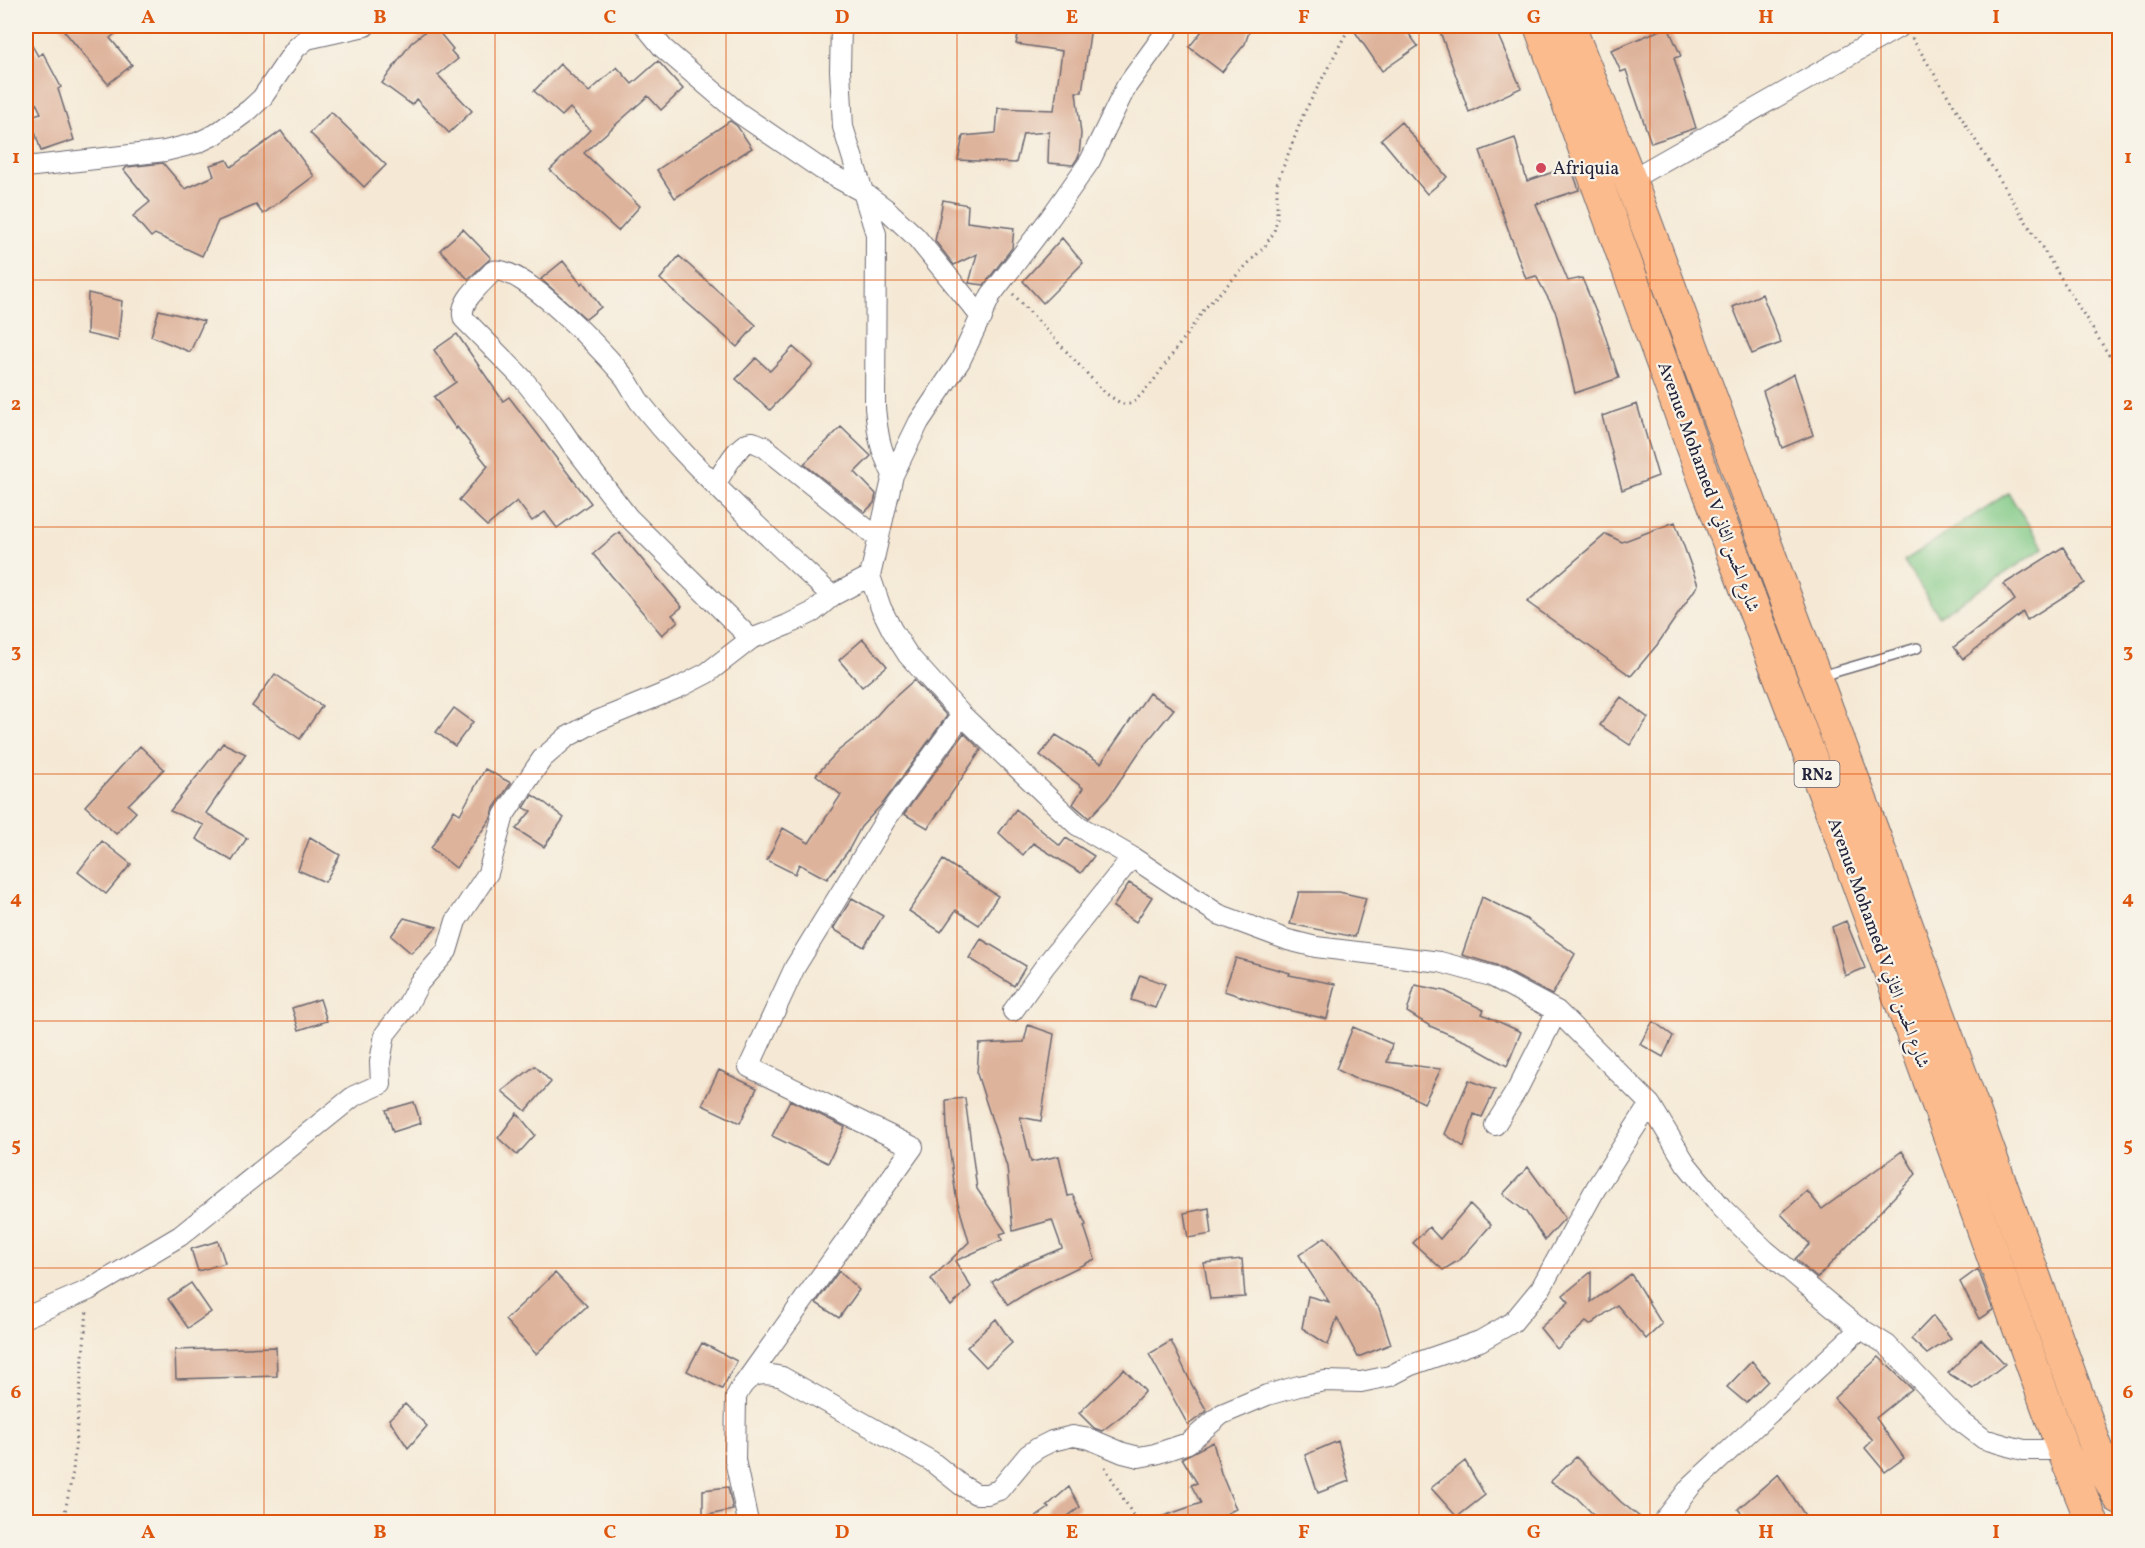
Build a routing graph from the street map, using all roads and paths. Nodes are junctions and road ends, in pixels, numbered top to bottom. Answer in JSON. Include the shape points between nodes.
{"nodes":[{"id":1,"x":364,"y":26,"type":"edge"},
{"id":2,"x":645,"y":26,"type":"edge"},
{"id":3,"x":841,"y":26,"type":"edge"},
{"id":4,"x":1170,"y":26,"type":"edge"},
{"id":5,"x":1350,"y":26,"type":"edge"},
{"id":6,"x":1540,"y":26,"type":"edge"},
{"id":7,"x":1569,"y":26,"type":"edge"},
{"id":8,"x":1905,"y":30,"type":"edge"},
{"id":9,"x":26,"y":167,"type":"edge"},
{"id":10,"x":1630,"y":180,"type":"junction"},
{"id":11,"x":863,"y":192,"type":"junction"},
{"id":12,"x":1001,"y":282,"type":"junction"},
{"id":13,"x":982,"y":318,"type":"junction"},
{"id":14,"x":2120,"y":373,"type":"edge"},
{"id":15,"x":893,"y":476,"type":"junction"},
{"id":16,"x":715,"y":485,"type":"junction"},
{"id":17,"x":878,"y":538,"type":"junction"},
{"id":18,"x":870,"y":576,"type":"junction"},
{"id":19,"x":832,"y":596,"type":"junction"},
{"id":20,"x":751,"y":639,"type":"junction"},
{"id":21,"x":1917,"y":648,"type":"dead end"},
{"id":22,"x":1815,"y":678,"type":"junction"},
{"id":23,"x":962,"y":715,"type":"junction"},
{"id":24,"x":1132,"y":857,"type":"junction"},
{"id":25,"x":1013,"y":1011,"type":"dead end"},
{"id":26,"x":1557,"y":1011,"type":"junction"},
{"id":27,"x":1650,"y":1104,"type":"junction"},
{"id":28,"x":1495,"y":1125,"type":"dead end"},
{"id":29,"x":89,"y":1290,"type":"junction"},
{"id":30,"x":26,"y":1317,"type":"edge"},
{"id":31,"x":1861,"y":1328,"type":"junction"},
{"id":32,"x":746,"y":1381,"type":"junction"},
{"id":33,"x":1090,"y":1440,"type":"junction"},
{"id":34,"x":2063,"y":1450,"type":"junction"},
{"id":35,"x":2120,"y":1499,"type":"edge"},
{"id":36,"x":63,"y":1522,"type":"edge"},
{"id":37,"x":748,"y":1522,"type":"edge"},
{"id":38,"x":1137,"y":1522,"type":"edge"},
{"id":39,"x":1664,"y":1522,"type":"edge"},
{"id":40,"x":2092,"y":1522,"type":"edge"}],
"edges":[{"from":1,"to":9,"type":"street","via":[[307,39],[296,48],[262,98],[216,134],[197,143],[165,151]]},
{"from":2,"to":11,"type":"street","via":[[663,48],[739,113],[821,169]]},
{"from":3,"to":11,"type":"street","via":[[843,127]]},
{"from":4,"to":12,"type":"street","via":[[1126,87],[1090,161]]},
{"from":5,"to":12,"type":"path","via":[[1304,113],[1277,183],[1274,232],[1251,262],[1206,307],[1135,401],[1122,404],[1104,393]]},
{"from":6,"to":34,"type":"highway","name":"Avenue Mohamed V شارع الحسن الثاني","number":"RN2","via":[[1705,482],[1844,845]]},
{"from":7,"to":10,"type":"highway","name":"Avenue Mohamed V شارع الحسن الثاني","number":"RN2"},
{"from":8,"to":10,"type":"street"},
{"from":8,"to":14,"type":"path"},
{"from":10,"to":22,"type":"highway","name":"Avenue Mohamed V شارع الحسن الثاني","number":"RN2"},
{"from":11,"to":13,"type":"street","via":[[916,237]]},
{"from":11,"to":15,"type":"street","via":[[876,234],[875,408],[881,451]]},
{"from":12,"to":13,"type":"street"},
{"from":13,"to":15,"type":"street","via":[[960,361],[919,422]]},
{"from":15,"to":17,"type":"street"},
{"from":16,"to":17,"type":"street","via":[[738,450],[754,442]]},
{"from":16,"to":19,"type":"street"},
{"from":16,"to":20,"type":"street","via":[[682,452],[605,355],[523,280],[504,270],[493,271],[463,305],[464,319],[523,379],[628,517]]},
{"from":17,"to":18,"type":"street"},
{"from":18,"to":19,"type":"street"},
{"from":18,"to":23,"type":"street","via":[[892,630],[908,655]]},
{"from":19,"to":20,"type":"street","via":[[804,616]]},
{"from":20,"to":29,"type":"street","via":[[707,673],[597,721],[567,737],[542,759],[504,815],[488,873],[456,921],[447,951],[419,983],[385,1035],[381,1084],[354,1096],[180,1236]]},
{"from":21,"to":22,"type":"lane"},
{"from":22,"to":35,"type":"highway","name":"Avenue Mohamed V شارع الحسن الثاني","number":"RN2","via":[[2105,1472]]},
{"from":23,"to":24,"type":"street","via":[[1077,825]]},
{"from":23,"to":32,"type":"street","via":[[886,819],[795,967],[750,1067],[913,1147]]},
{"from":24,"to":25,"type":"street"},
{"from":24,"to":26,"type":"street","via":[[1218,914],[1288,940],[1342,951],[1440,962],[1491,976]]},
{"from":26,"to":27,"type":"street"},
{"from":26,"to":28,"type":"street"},
{"from":27,"to":31,"type":"street","via":[[1686,1164],[1722,1208],[1765,1250]]},
{"from":27,"to":33,"type":"street","via":[[1596,1188],[1541,1288],[1513,1322],[1480,1341],[1390,1376],[1361,1382],[1324,1381],[1267,1395],[1222,1414],[1188,1443],[1155,1454],[1131,1455]]},
{"from":29,"to":30,"type":"street"},
{"from":29,"to":36,"type":"path","via":[[73,1471]]},
{"from":31,"to":34,"type":"street","via":[[1887,1345],[1959,1420],[1984,1439],[2024,1450]]},
{"from":31,"to":39,"type":"street","via":[[1691,1486]]},
{"from":32,"to":33,"type":"street","via":[[767,1373],[782,1377],[931,1461],[976,1494],[999,1490],[1028,1455],[1052,1441],[1073,1436]]},
{"from":32,"to":37,"type":"street","via":[[736,1397],[735,1460]]},
{"from":33,"to":38,"type":"path"},
{"from":34,"to":40,"type":"highway","name":"Avenue Mohamed V شارع الحسن الثاني","number":"RN2"}]}
